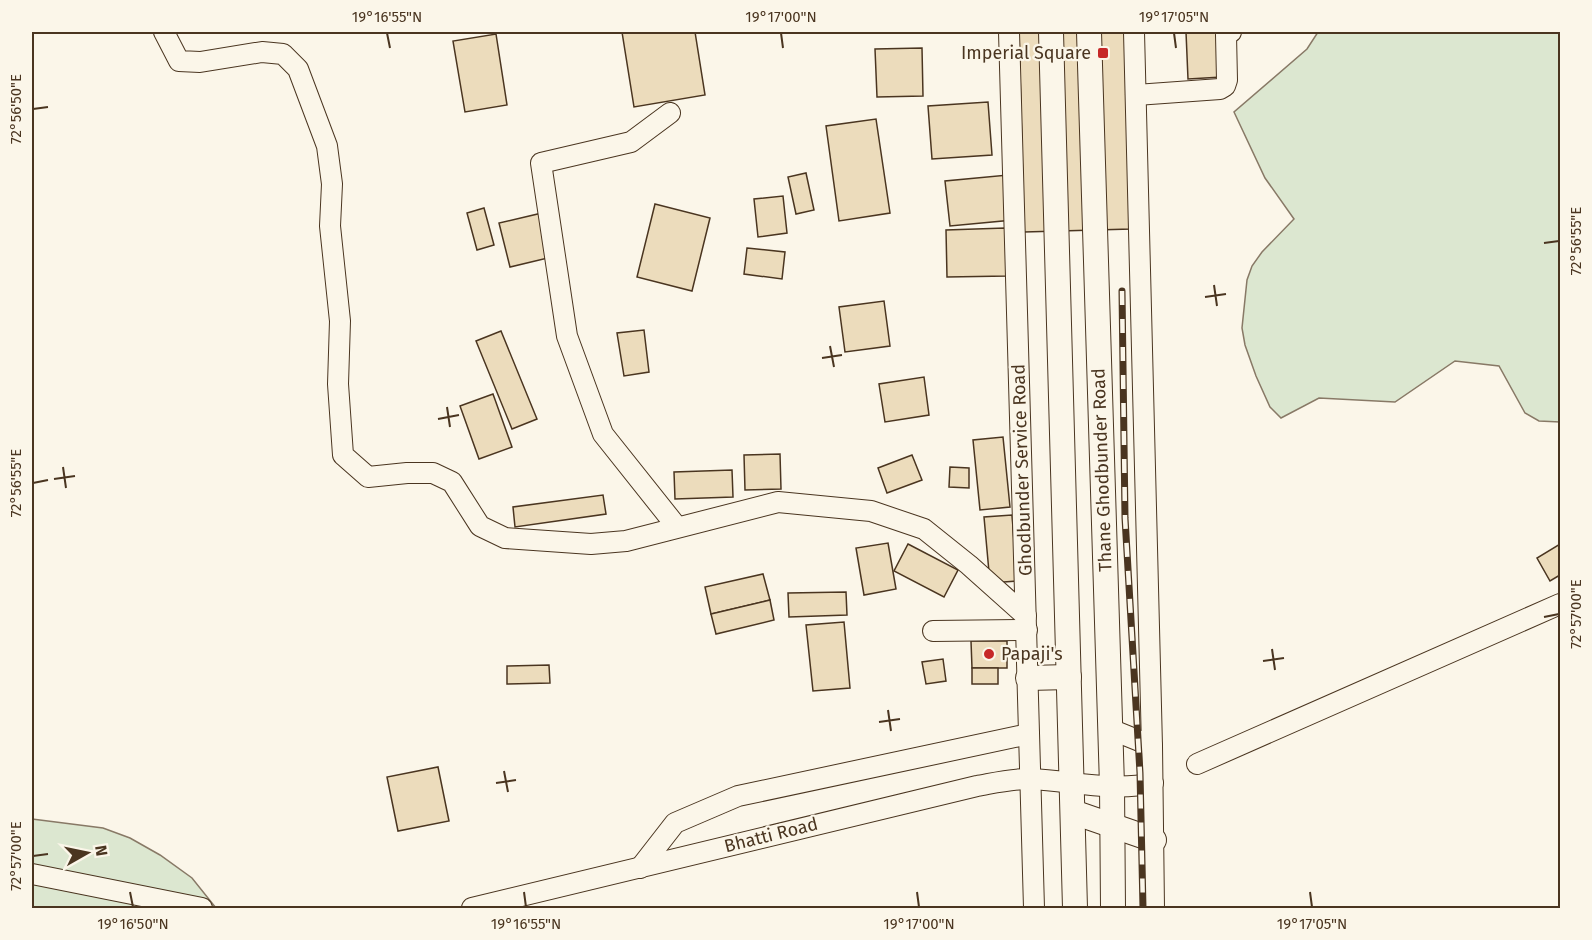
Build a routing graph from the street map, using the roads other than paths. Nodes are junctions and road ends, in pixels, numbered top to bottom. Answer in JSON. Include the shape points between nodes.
{"nodes":[{"id":1,"x":164,"y":32,"type":"edge"},
{"id":2,"x":1009,"y":32,"type":"edge"},
{"id":3,"x":1051,"y":32,"type":"edge"},
{"id":4,"x":1089,"y":32,"type":"edge"},
{"id":5,"x":1134,"y":32,"type":"edge"},
{"id":6,"x":1231,"y":32,"type":"edge"},
{"id":7,"x":1136,"y":95,"type":"junction"},
{"id":8,"x":670,"y":113,"type":"dead end"},
{"id":9,"x":677,"y":527,"type":"junction"},
{"id":10,"x":1560,"y":604,"type":"edge"},
{"id":11,"x":1027,"y":623,"type":"junction"},
{"id":12,"x":933,"y":631,"type":"dead end"},
{"id":13,"x":1070,"y":677,"type":"junction"},
{"id":14,"x":1028,"y":678,"type":"junction"},
{"id":15,"x":1110,"y":729,"type":"junction"},
{"id":16,"x":1029,"y":734,"type":"junction"},
{"id":17,"x":1152,"y":746,"type":"junction"},
{"id":18,"x":1197,"y":764,"type":"dead end"},
{"id":19,"x":1030,"y":779,"type":"junction"},
{"id":20,"x":1153,"y":783,"type":"junction"},
{"id":21,"x":1072,"y":784,"type":"junction"},
{"id":22,"x":1112,"y":786,"type":"junction"},
{"id":23,"x":1073,"y":812,"type":"junction"},
{"id":24,"x":1112,"y":826,"type":"junction"},
{"id":25,"x":1154,"y":840,"type":"junction"},
{"id":26,"x":640,"y":868,"type":"junction"},
{"id":27,"x":32,"y":874,"type":"edge"},
{"id":28,"x":202,"y":909,"type":"edge"},
{"id":29,"x":472,"y":909,"type":"edge"},
{"id":30,"x":1034,"y":909,"type":"edge"},
{"id":31,"x":1075,"y":909,"type":"edge"},
{"id":32,"x":1113,"y":909,"type":"edge"},
{"id":33,"x":1154,"y":909,"type":"edge"}],
"edges":[{"from":1,"to":9,"type":"street","via":[[179,61],[200,62],[262,52],[283,54],[298,69],[327,146],[332,184],[330,226],[340,321],[338,384],[343,455],[368,477],[433,473],[452,482],[480,526],[505,538],[591,544],[626,541]]},
{"from":2,"to":11,"type":"street","name":"Ghodbunder Service Road"},
{"from":3,"to":13,"type":"main road","name":"Thane Ghodbunder Road"},
{"from":4,"to":15,"type":"main road","name":"Thane Ghodbunder Road"},
{"from":5,"to":7,"type":"street"},
{"from":6,"to":7,"type":"street","via":[[1226,35],[1225,86]]},
{"from":7,"to":17,"type":"street"},
{"from":8,"to":9,"type":"street","via":[[631,142],[541,163],[567,336],[603,434]]},
{"from":9,"to":11,"type":"street","via":[[778,502],[871,511],[924,529],[969,565]]},
{"from":10,"to":18,"type":"street"},
{"from":11,"to":12,"type":"street"},
{"from":11,"to":14,"type":"street","name":"Ghodbunder Service Road"},
{"from":13,"to":14,"type":"main road"},
{"from":13,"to":21,"type":"main road","name":"Thane Ghodbunder Road"},
{"from":14,"to":16,"type":"street","name":"Ghodbunder Service Road"},
{"from":15,"to":17,"type":"street"},
{"from":15,"to":22,"type":"main road","name":"Thane Ghodbunder Road"},
{"from":16,"to":19,"type":"street","name":"Ghodbunder Service Road"},
{"from":16,"to":26,"type":"street","via":[[738,796],[675,823]]},
{"from":17,"to":20,"type":"street"},
{"from":19,"to":21,"type":"street","name":"Bhatti Road"},
{"from":19,"to":26,"type":"street","name":"Bhatti Road","via":[[976,786]]},
{"from":19,"to":30,"type":"street","name":"Ghodbunder Service Road"},
{"from":20,"to":22,"type":"street","name":"Bhatti Road"},
{"from":20,"to":25,"type":"street"},
{"from":21,"to":22,"type":"street","name":"Bhatti Road"},
{"from":21,"to":23,"type":"main road","name":"Thane Ghodbunder Road"},
{"from":22,"to":24,"type":"main road","name":"Thane Ghodbunder Road"},
{"from":23,"to":24,"type":"main road"},
{"from":23,"to":31,"type":"main road","name":"Thane Ghodbunder Road"},
{"from":24,"to":25,"type":"main road"},
{"from":24,"to":32,"type":"main road","name":"Thane Ghodbunder Road"},
{"from":25,"to":33,"type":"street"},
{"from":26,"to":29,"type":"street","name":"Bhatti Road"},
{"from":27,"to":28,"type":"street"}]}
